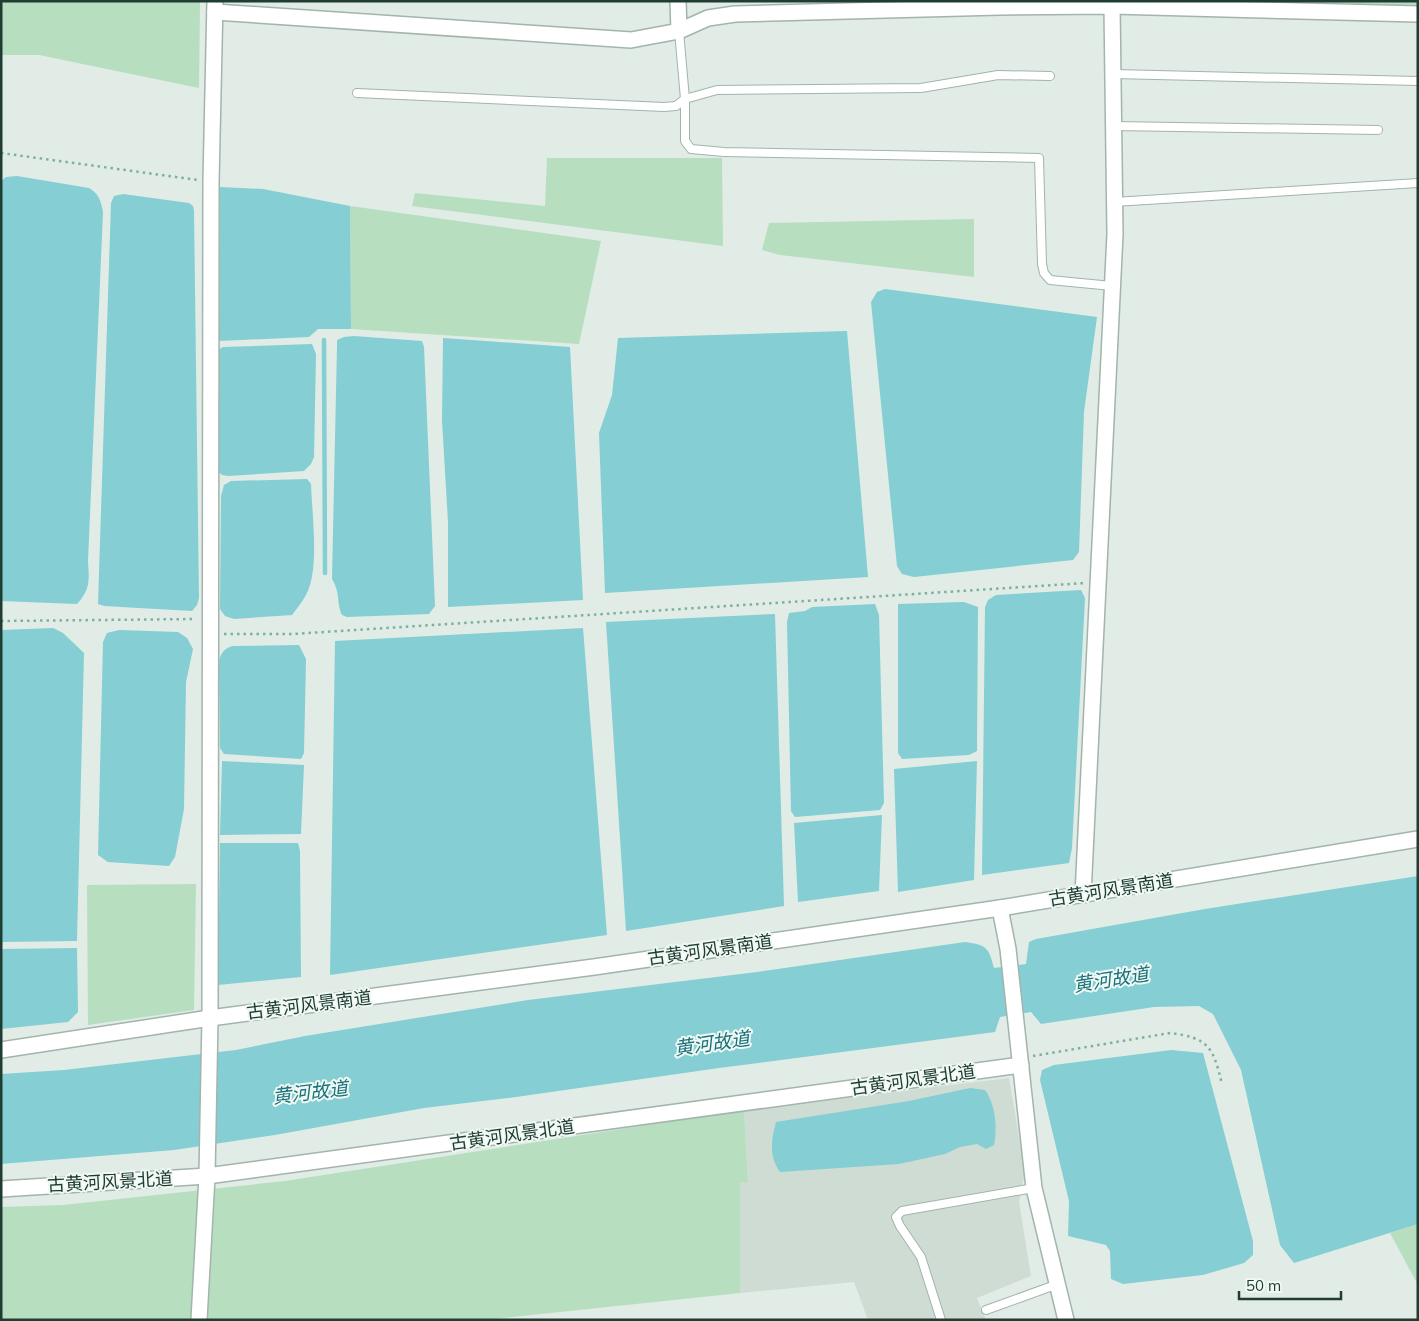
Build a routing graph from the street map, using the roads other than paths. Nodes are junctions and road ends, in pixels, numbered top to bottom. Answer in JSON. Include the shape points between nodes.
{"nodes":[{"id":1,"x":678,"y":1,"type":"edge"},
{"id":2,"x":1112,"y":6,"type":"junction"},
{"id":3,"x":215,"y":7,"type":"edge"},
{"id":4,"x":1418,"y":14,"type":"edge"},
{"id":5,"x":678,"y":30,"type":"junction"},
{"id":6,"x":1113,"y":74,"type":"junction"},
{"id":7,"x":1050,"y":76,"type":"dead end"},
{"id":8,"x":1418,"y":81,"type":"edge"},
{"id":9,"x":357,"y":93,"type":"dead end"},
{"id":10,"x":686,"y":99,"type":"junction"},
{"id":11,"x":1113,"y":126,"type":"junction"},
{"id":12,"x":1378,"y":130,"type":"dead end"},
{"id":13,"x":1418,"y":183,"type":"edge"},
{"id":14,"x":1114,"y":202,"type":"junction"},
{"id":15,"x":1112,"y":286,"type":"junction"},
{"id":16,"x":1418,"y":839,"type":"edge"},
{"id":17,"x":1083,"y":895,"type":"junction"},
{"id":18,"x":1000,"y":908,"type":"junction"},
{"id":19,"x":209,"y":1025,"type":"junction"},
{"id":20,"x":1,"y":1050,"type":"edge"},
{"id":21,"x":1020,"y":1058,"type":"junction"},
{"id":22,"x":208,"y":1176,"type":"junction"},
{"id":23,"x":1034,"y":1188,"type":"junction"},
{"id":24,"x":1,"y":1189,"type":"edge"},
{"id":25,"x":1058,"y":1284,"type":"junction"},
{"id":26,"x":986,"y":1310,"type":"dead end"},
{"id":27,"x":199,"y":1320,"type":"edge"},
{"id":28,"x":941,"y":1320,"type":"edge"},
{"id":29,"x":1066,"y":1320,"type":"edge"}],
"edges":[{"from":1,"to":5,"type":"street"},
{"from":2,"to":4,"type":"street"},
{"from":2,"to":5,"type":"street","via":[[735,14],[708,18]]},
{"from":2,"to":6,"type":"street"},
{"from":3,"to":5,"type":"street","via":[[631,40]]},
{"from":3,"to":19,"type":"street"},
{"from":5,"to":10,"type":"lane"},
{"from":6,"to":8,"type":"lane"},
{"from":6,"to":11,"type":"street"},
{"from":7,"to":10,"type":"lane","via":[[998,75],[921,88],[717,90]]},
{"from":9,"to":10,"type":"lane","via":[[664,107],[676,106]]},
{"from":10,"to":15,"type":"lane","via":[[685,141],[691,149],[700,151],[1039,158],[1044,273],[1050,280]]},
{"from":11,"to":12,"type":"lane"},
{"from":11,"to":14,"type":"street"},
{"from":13,"to":14,"type":"lane"},
{"from":14,"to":15,"type":"street"},
{"from":15,"to":17,"type":"street"},
{"from":16,"to":17,"type":"street","name":"古黄河风景南道"},
{"from":17,"to":18,"type":"street","name":"古黄河风景南道"},
{"from":18,"to":19,"type":"street","name":"古黄河风景南道"},
{"from":18,"to":21,"type":"street","via":[[1008,949]]},
{"from":19,"to":20,"type":"street","name":"古黄河风景南道"},
{"from":19,"to":22,"type":"street"},
{"from":21,"to":22,"type":"street","name":"古黄河风景北道"},
{"from":21,"to":23,"type":"street"},
{"from":22,"to":24,"type":"street","name":"古黄河风景北道"},
{"from":22,"to":27,"type":"street"},
{"from":23,"to":25,"type":"street"},
{"from":23,"to":28,"type":"lane","via":[[902,1211],[896,1217],[921,1257]]},
{"from":25,"to":26,"type":"lane"},
{"from":25,"to":29,"type":"street"}]}
